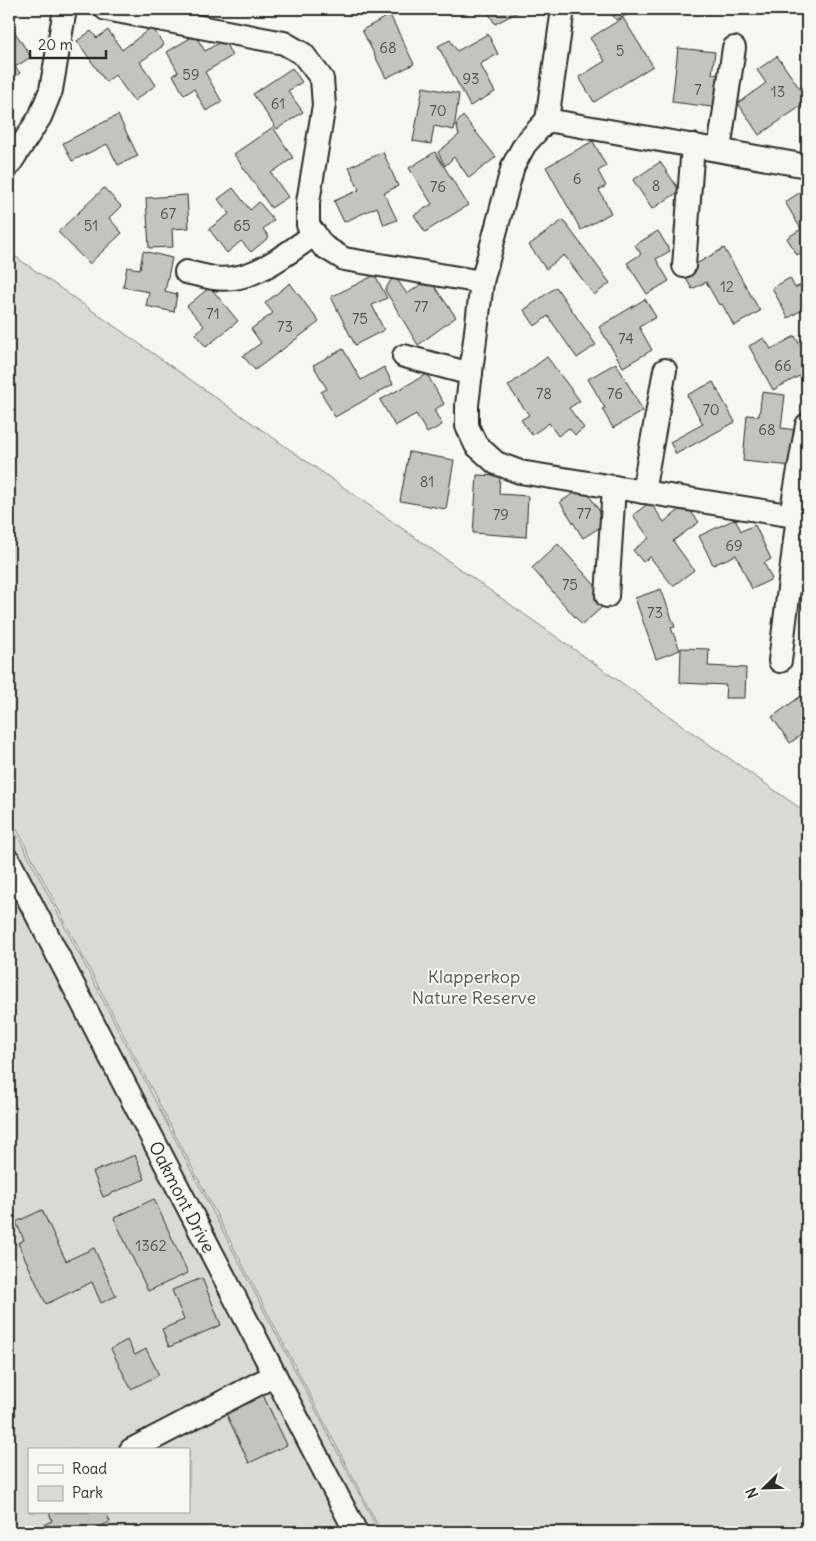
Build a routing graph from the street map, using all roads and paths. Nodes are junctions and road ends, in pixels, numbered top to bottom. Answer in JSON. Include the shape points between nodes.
{"nodes":[{"id":1,"x":65,"y":9,"type":"edge"},
{"id":2,"x":106,"y":9,"type":"edge"},
{"id":3,"x":563,"y":9,"type":"edge"},
{"id":4,"x":734,"y":48,"type":"dead end"},
{"id":5,"x":547,"y":120,"type":"junction"},
{"id":6,"x":693,"y":145,"type":"junction"},
{"id":7,"x":719,"y":150,"type":"junction"},
{"id":8,"x":10,"y":164,"type":"edge"},
{"id":9,"x":807,"y":166,"type":"edge"},
{"id":10,"x":315,"y":234,"type":"junction"},
{"id":11,"x":684,"y":266,"type":"dead end"},
{"id":12,"x":186,"y":272,"type":"dead end"},
{"id":13,"x":482,"y":282,"type":"junction"},
{"id":14,"x":404,"y":356,"type":"dead end"},
{"id":15,"x":666,"y":370,"type":"dead end"},
{"id":16,"x":470,"y":374,"type":"junction"},
{"id":17,"x":807,"y":425,"type":"edge"},
{"id":18,"x":614,"y":487,"type":"junction"},
{"id":19,"x":644,"y":492,"type":"junction"},
{"id":20,"x":799,"y":516,"type":"edge"},
{"id":21,"x":607,"y":596,"type":"dead end"},
{"id":22,"x":780,"y":661,"type":"dead end"},
{"id":23,"x":9,"y":861,"type":"edge"},
{"id":24,"x":275,"y":1375,"type":"junction"},
{"id":25,"x":136,"y":1448,"type":"edge"},
{"id":26,"x":356,"y":1532,"type":"edge"}],
"edges":[{"from":1,"to":8,"type":"street","via":[[51,90],[40,117]]},
{"from":2,"to":10,"type":"street","via":[[284,43],[303,54],[322,79],[324,105],[308,202],[308,225]]},
{"from":3,"to":5,"type":"street"},
{"from":4,"to":7,"type":"street"},
{"from":5,"to":6,"type":"street"},
{"from":5,"to":13,"type":"street","via":[[525,144],[513,166]]},
{"from":6,"to":7,"type":"street"},
{"from":6,"to":11,"type":"street"},
{"from":7,"to":9,"type":"street"},
{"from":10,"to":12,"type":"street","via":[[254,273],[214,278]]},
{"from":10,"to":13,"type":"street","via":[[323,246],[344,259]]},
{"from":13,"to":16,"type":"street"},
{"from":14,"to":16,"type":"street"},
{"from":15,"to":19,"type":"street"},
{"from":16,"to":18,"type":"street","via":[[467,426],[476,445],[496,464],[520,472]]},
{"from":17,"to":20,"type":"street"},
{"from":18,"to":19,"type":"street"},
{"from":18,"to":21,"type":"street"},
{"from":19,"to":20,"type":"street"},
{"from":20,"to":22,"type":"street"},
{"from":23,"to":24,"type":"street","name":"Oakmont Drive"},
{"from":24,"to":25,"type":"street"},
{"from":24,"to":26,"type":"street","name":"Oakmont Drive"}]}
